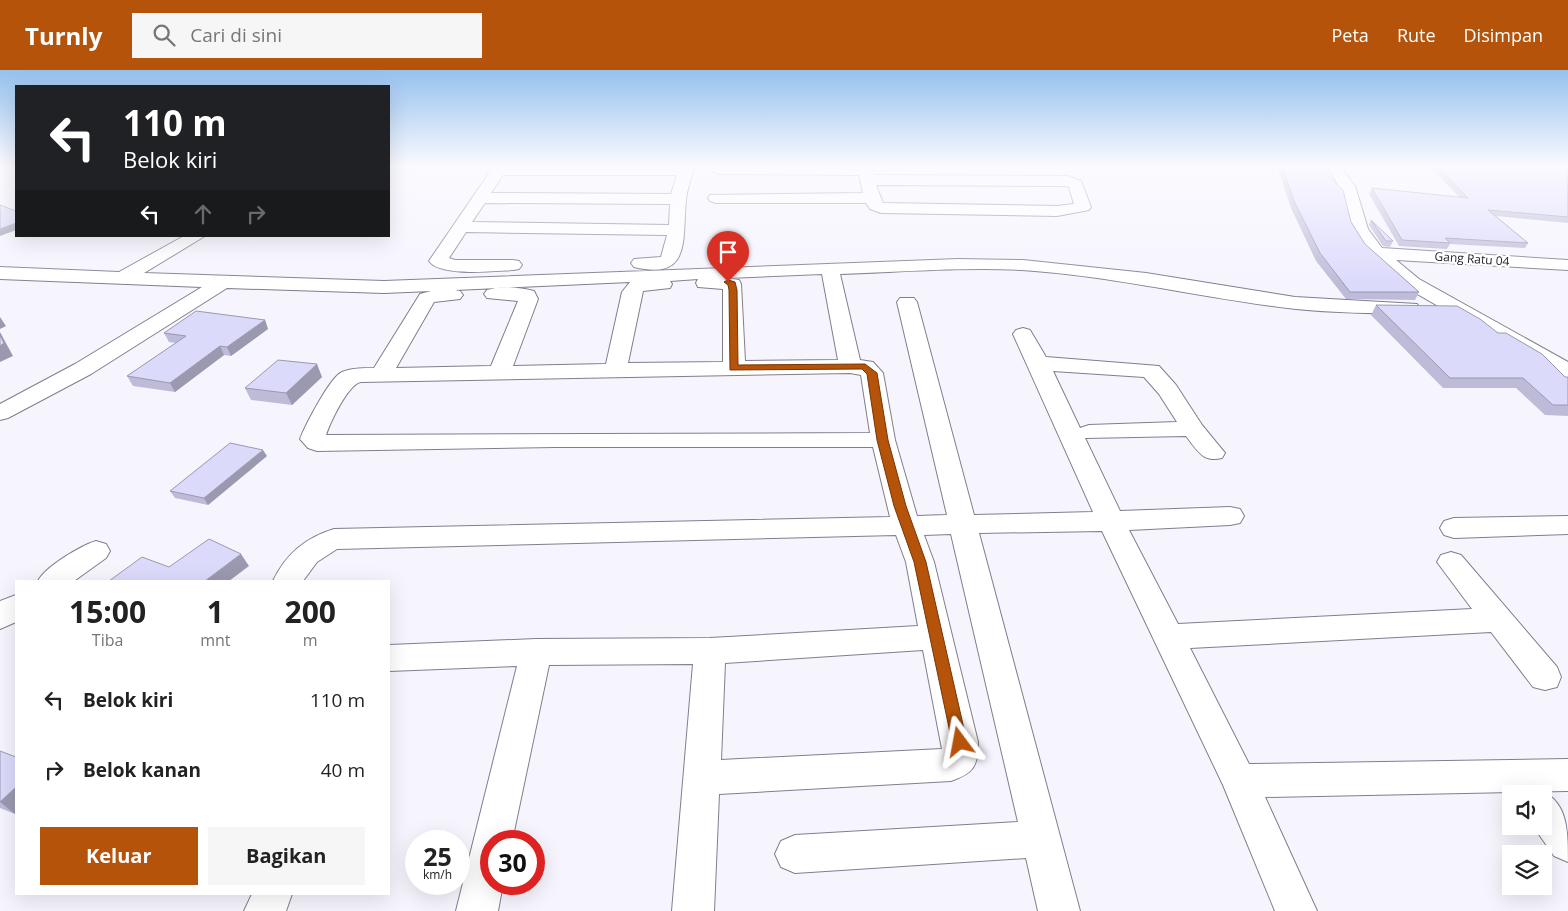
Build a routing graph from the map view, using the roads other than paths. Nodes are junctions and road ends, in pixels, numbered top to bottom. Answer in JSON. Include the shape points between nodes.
{"nodes":[{"id":1,"x":476,"y":205,"type":"edge"},
{"id":2,"x":678,"y":205,"type":"edge"},
{"id":3,"x":876,"y":205,"type":"edge"},
{"id":4,"x":1082,"y":205,"type":"edge"},
{"id":5,"x":1352,"y":205,"type":"edge"},
{"id":6,"x":460,"y":227,"type":"junction"},
{"id":7,"x":677,"y":230,"type":"junction"},
{"id":8,"x":196,"y":237,"type":"edge"},
{"id":9,"x":1377,"y":253,"type":"junction"},
{"id":10,"x":1568,"y":265,"type":"edge"},
{"id":11,"x":830,"y":270,"type":"junction"},
{"id":12,"x":0,"y":273,"type":"edge"},
{"id":13,"x":30,"y":276,"type":"junction"},
{"id":14,"x":122,"y":279,"type":"junction"},
{"id":15,"x":223,"y":282,"type":"junction"},
{"id":16,"x":0,"y":291,"type":"edge"},
{"id":17,"x":907,"y":302,"type":"dead end"},
{"id":18,"x":1454,"y":308,"type":"junction"},
{"id":19,"x":1023,"y":334,"type":"dead end"},
{"id":20,"x":1038,"y":363,"type":"junction"},
{"id":21,"x":850,"y":366,"type":"junction"},
{"id":22,"x":734,"y":368,"type":"junction"},
{"id":23,"x":616,"y":370,"type":"junction"},
{"id":24,"x":1568,"y":370,"type":"edge"},
{"id":25,"x":499,"y":373,"type":"junction"},
{"id":26,"x":381,"y":374,"type":"junction"},
{"id":27,"x":0,"y":413,"type":"edge"},
{"id":28,"x":1193,"y":429,"type":"junction"},
{"id":29,"x":1089,"y":432,"type":"dead end"},
{"id":30,"x":883,"y":440,"type":"junction"},
{"id":31,"x":1213,"y":453,"type":"dead end"},
{"id":32,"x":1230,"y":516,"type":"dead end"},
{"id":33,"x":1112,"y":521,"type":"junction"},
{"id":34,"x":964,"y":524,"type":"junction"},
{"id":35,"x":907,"y":525,"type":"junction"},
{"id":36,"x":1568,"y":525,"type":"edge"},
{"id":37,"x":1454,"y":528,"type":"dead end"},
{"id":38,"x":96,"y":551,"type":"dead end"},
{"id":39,"x":1451,"y":562,"type":"dead end"},
{"id":40,"x":54,"y":580,"type":"edge"},
{"id":41,"x":289,"y":580,"type":"edge"},
{"id":42,"x":15,"y":607,"type":"edge"},
{"id":43,"x":0,"y":617,"type":"edge"},
{"id":44,"x":1498,"y":620,"type":"junction"},
{"id":45,"x":936,"y":637,"type":"junction"},
{"id":46,"x":1170,"y":637,"type":"junction"},
{"id":47,"x":710,"y":651,"type":"junction"},
{"id":48,"x":536,"y":652,"type":"junction"},
{"id":49,"x":390,"y":658,"type":"edge"},
{"id":50,"x":1545,"y":677,"type":"dead end"},
{"id":51,"x":1568,"y":775,"type":"edge"},
{"id":52,"x":701,"y":778,"type":"junction"},
{"id":53,"x":1239,"y":781,"type":"junction"},
{"id":54,"x":1530,"y":785,"type":"edge"},
{"id":55,"x":1502,"y":786,"type":"edge"},
{"id":56,"x":1552,"y":821,"type":"edge"},
{"id":57,"x":496,"y":830,"type":"edge"},
{"id":58,"x":1040,"y":839,"type":"junction"},
{"id":59,"x":1568,"y":843,"type":"edge"},
{"id":60,"x":795,"y":854,"type":"dead end"},
{"id":61,"x":272,"y":895,"type":"edge"},
{"id":62,"x":481,"y":895,"type":"edge"},
{"id":63,"x":265,"y":911,"type":"edge"},
{"id":64,"x":478,"y":911,"type":"edge"},
{"id":65,"x":693,"y":911,"type":"edge"},
{"id":66,"x":1059,"y":911,"type":"edge"},
{"id":67,"x":1296,"y":911,"type":"edge"}],
"edges":[{"from":1,"to":6,"type":"street"},
{"from":2,"to":7,"type":"street"},
{"from":3,"to":4,"type":"street","via":[[890,209],[1057,211]]},
{"from":5,"to":9,"type":"street","via":[[1359,229]]},
{"from":6,"to":7,"type":"street"},
{"from":6,"to":7,"type":"street","via":[[438,262],[454,266],[664,263],[669,260]]},
{"from":8,"to":14,"type":"street"},
{"from":9,"to":10,"type":"street","name":"Gang Ratu 04"},
{"from":9,"to":18,"type":"street","via":[[1412,283]]},
{"from":11,"to":15,"type":"street","via":[[602,276],[403,286]]},
{"from":11,"to":18,"type":"street","via":[[958,264],[1023,265],[1137,278],[1295,303],[1342,307]]},
{"from":11,"to":21,"type":"street"},
{"from":12,"to":13,"type":"street"},
{"from":13,"to":14,"type":"street"},
{"from":13,"to":16,"type":"street"},
{"from":14,"to":15,"type":"street"},
{"from":15,"to":27,"type":"street","via":[[83,369]]},
{"from":17,"to":34,"type":"street"},
{"from":18,"to":24,"type":"street"},
{"from":19,"to":20,"type":"street"},
{"from":20,"to":28,"type":"street","via":[[1150,371],[1168,390]]},
{"from":20,"to":33,"type":"street"},
{"from":21,"to":22,"type":"street"},
{"from":21,"to":30,"type":"street","via":[[865,366],[872,373]]},
{"from":22,"to":23,"type":"street"},
{"from":22,"to":23,"type":"street","via":[[733,290],[728,282],[637,286],[632,292]]},
{"from":23,"to":25,"type":"street"},
{"from":25,"to":26,"type":"street"},
{"from":25,"to":26,"type":"street","via":[[527,295],[437,295],[427,298]]},
{"from":26,"to":30,"type":"street","via":[[349,377],[344,382],[318,423],[312,439],[314,442]]},
{"from":28,"to":29,"type":"street"},
{"from":28,"to":31,"type":"street"},
{"from":30,"to":35,"type":"street"},
{"from":32,"to":33,"type":"street"},
{"from":33,"to":34,"type":"street"},
{"from":33,"to":46,"type":"street"},
{"from":34,"to":35,"type":"street"},
{"from":34,"to":58,"type":"street"},
{"from":35,"to":41,"type":"street","via":[[334,539],[318,544],[305,554]]},
{"from":35,"to":45,"type":"street","via":[[920,562]]},
{"from":36,"to":37,"type":"street"},
{"from":38,"to":40,"type":"street"},
{"from":39,"to":44,"type":"street"},
{"from":42,"to":43,"type":"street"},
{"from":44,"to":46,"type":"street"},
{"from":44,"to":50,"type":"street"},
{"from":45,"to":47,"type":"street"},
{"from":45,"to":52,"type":"street","via":[[960,742],[960,758],[951,765]]},
{"from":46,"to":53,"type":"street"},
{"from":47,"to":48,"type":"street"},
{"from":47,"to":52,"type":"street"},
{"from":48,"to":49,"type":"street"},
{"from":48,"to":57,"type":"street"},
{"from":51,"to":54,"type":"street"},
{"from":52,"to":65,"type":"street"},
{"from":53,"to":55,"type":"street"},
{"from":53,"to":67,"type":"street"},
{"from":56,"to":59,"type":"street"},
{"from":58,"to":60,"type":"street"},
{"from":58,"to":66,"type":"street"},
{"from":61,"to":63,"type":"street"},
{"from":62,"to":64,"type":"street"}]}
